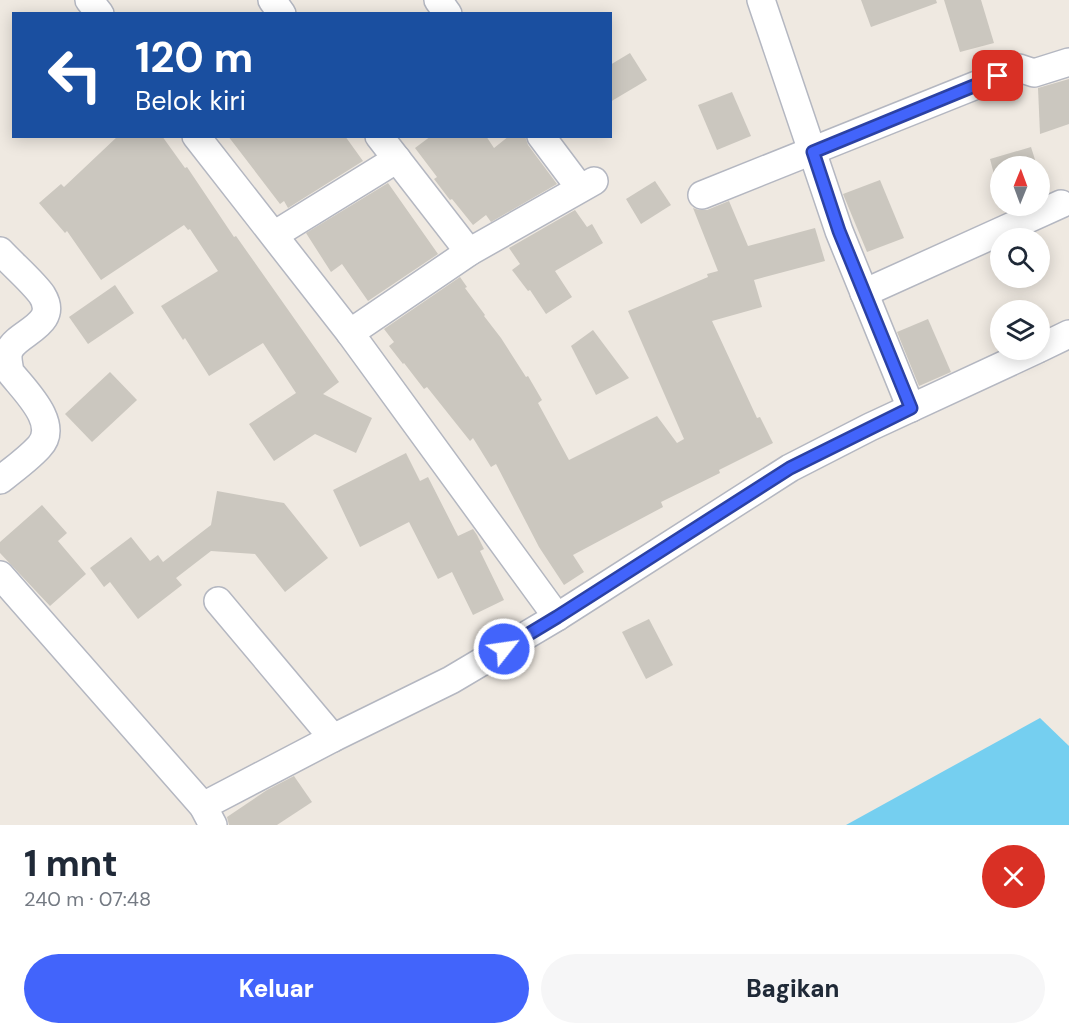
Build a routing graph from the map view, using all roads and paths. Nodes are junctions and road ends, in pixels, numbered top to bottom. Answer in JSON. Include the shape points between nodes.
{"nodes":[{"id":1,"x":89,"y":0,"type":"edge"},
{"id":2,"x":761,"y":0,"type":"edge"},
{"id":3,"x":98,"y":12,"type":"edge"},
{"id":4,"x":1069,"y":62,"type":"edge"},
{"id":5,"x":198,"y":138,"type":"edge"},
{"id":6,"x":381,"y":138,"type":"edge"},
{"id":7,"x":543,"y":138,"type":"edge"},
{"id":8,"x":813,"y":152,"type":"junction"},
{"id":9,"x":397,"y":159,"type":"junction"},
{"id":10,"x":702,"y":195,"type":"dead end"},
{"id":11,"x":1061,"y":204,"type":"dead end"},
{"id":12,"x":274,"y":235,"type":"junction"},
{"id":13,"x":0,"y":251,"type":"edge"},
{"id":14,"x":469,"y":252,"type":"junction"},
{"id":15,"x":864,"y":292,"type":"junction"},
{"id":16,"x":350,"y":333,"type":"junction"},
{"id":17,"x":1069,"y":334,"type":"edge"},
{"id":18,"x":1050,"y":343,"type":"edge"},
{"id":19,"x":1014,"y":360,"type":"edge"},
{"id":20,"x":911,"y":408,"type":"junction"},
{"id":21,"x":0,"y":480,"type":"edge"},
{"id":22,"x":0,"y":575,"type":"edge"},
{"id":23,"x":218,"y":601,"type":"dead end"},
{"id":24,"x":557,"y":617,"type":"junction"},
{"id":25,"x":333,"y":738,"type":"junction"},
{"id":26,"x":208,"y":816,"type":"edge"}],
"edges":[{"from":1,"to":3,"type":"street"},
{"from":2,"to":8,"type":"street"},
{"from":4,"to":8,"type":"street","via":[[1034,73],[1019,68]]},
{"from":5,"to":12,"type":"street"},
{"from":6,"to":9,"type":"street"},
{"from":7,"to":14,"type":"street","via":[[587,185]]},
{"from":8,"to":10,"type":"street"},
{"from":8,"to":15,"type":"street"},
{"from":9,"to":12,"type":"street"},
{"from":9,"to":14,"type":"street"},
{"from":11,"to":15,"type":"street"},
{"from":12,"to":16,"type":"street"},
{"from":13,"to":21,"type":"street","via":[[43,296],[46,309],[41,324],[9,350],[8,364],[43,414],[46,426],[41,446]]},
{"from":14,"to":16,"type":"street"},
{"from":15,"to":20,"type":"street"},
{"from":16,"to":24,"type":"street"},
{"from":17,"to":18,"type":"street"},
{"from":19,"to":20,"type":"street"},
{"from":20,"to":24,"type":"street","via":[[790,468]]},
{"from":22,"to":26,"type":"street"},
{"from":23,"to":25,"type":"street"},
{"from":24,"to":25,"type":"street","via":[[451,680]]},
{"from":25,"to":26,"type":"street"}]}
